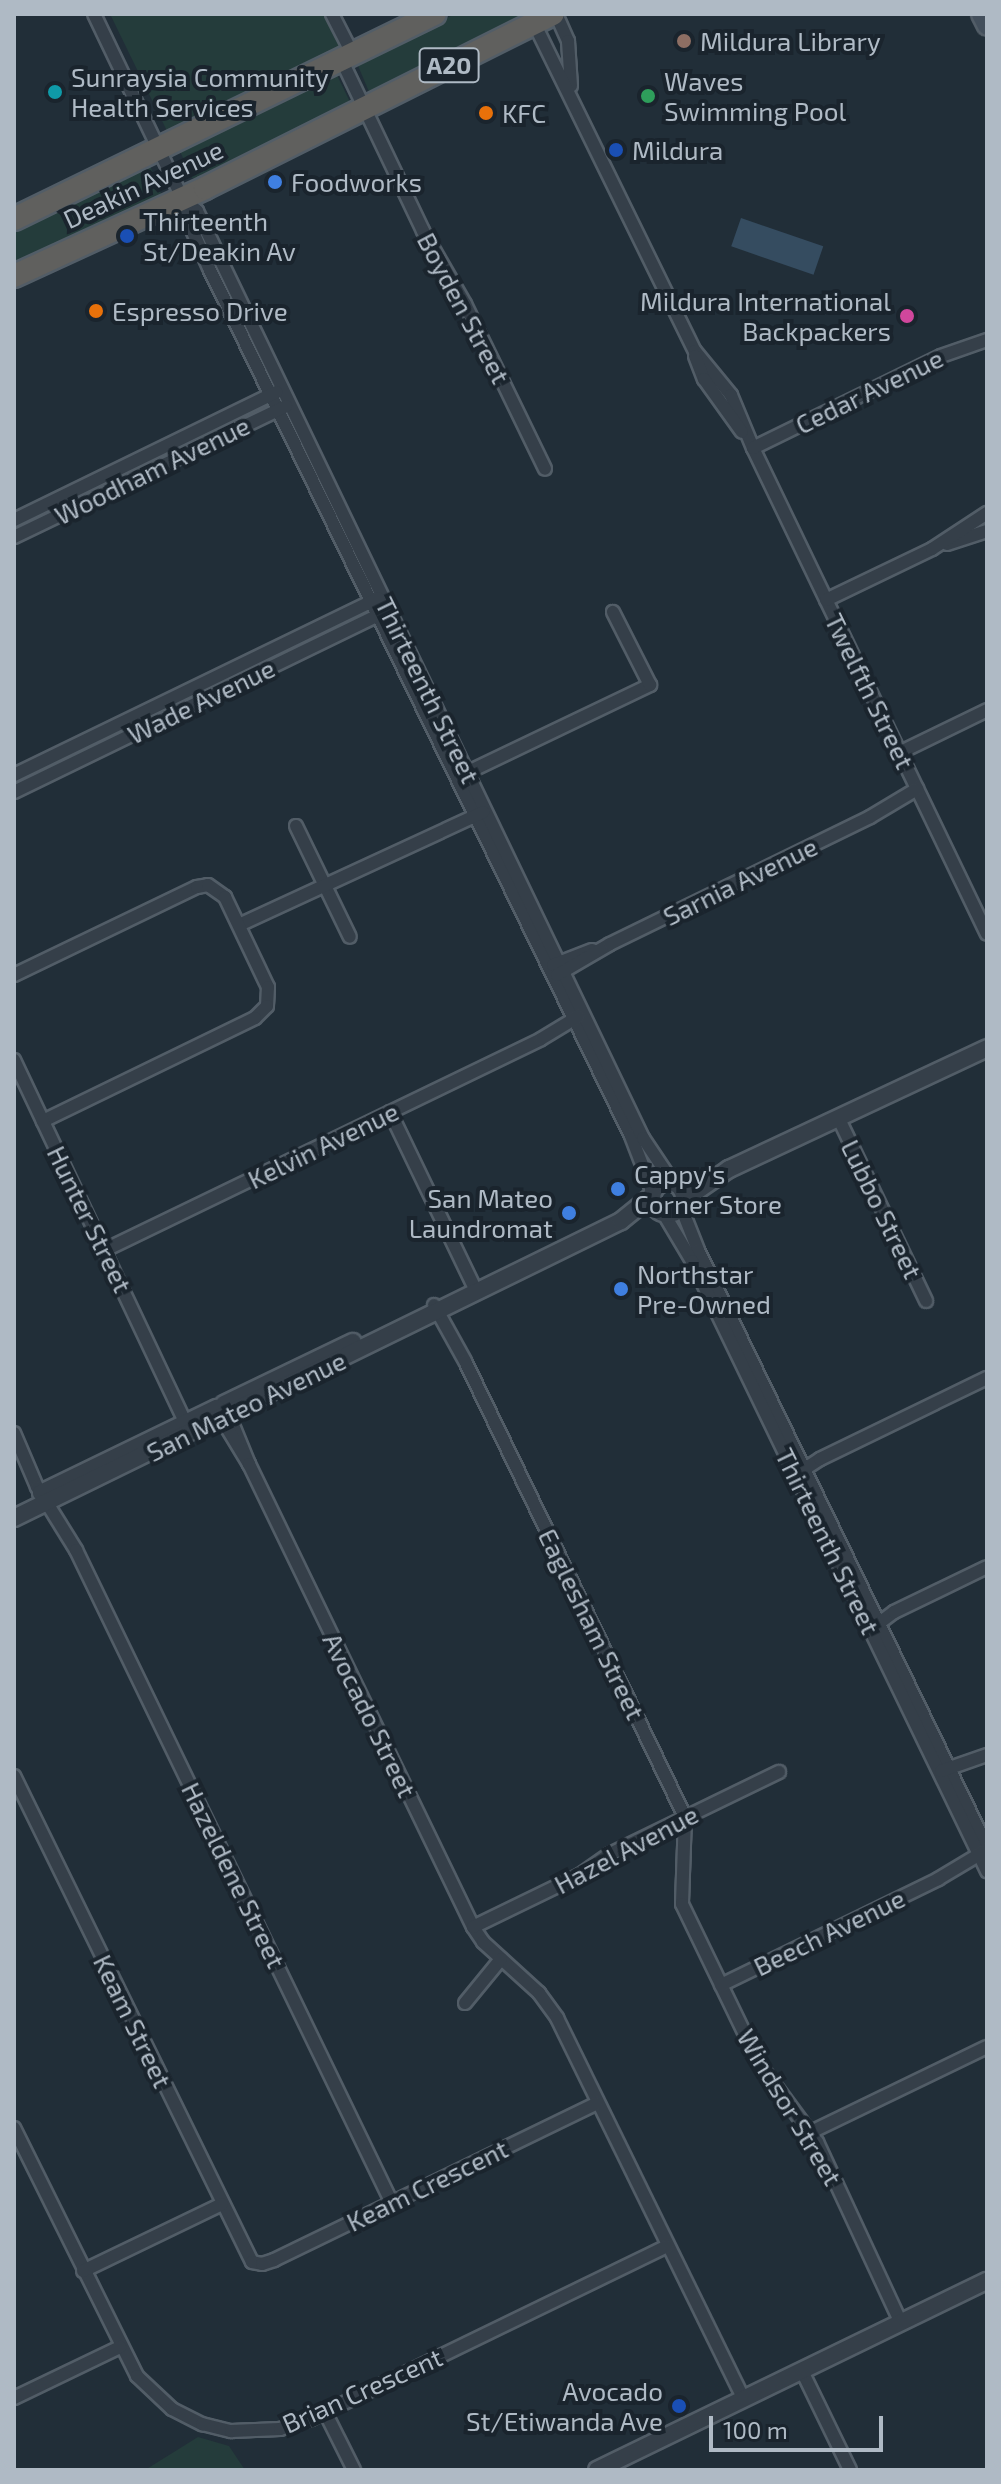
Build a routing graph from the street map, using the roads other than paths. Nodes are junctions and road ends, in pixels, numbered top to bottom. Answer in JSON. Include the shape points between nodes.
{"nodes":[{"id":1,"x":94,"y":14,"type":"edge"},
{"id":2,"x":332,"y":14,"type":"edge"},
{"id":3,"x":435,"y":14,"type":"edge"},
{"id":4,"x":981,"y":14,"type":"edge"},
{"id":5,"x":543,"y":16,"type":"edge"},
{"id":6,"x":987,"y":26,"type":"edge"},
{"id":7,"x":347,"y":58,"type":"junction"},
{"id":8,"x":571,"y":94,"type":"junction"},
{"id":9,"x":364,"y":107,"type":"junction"},
{"id":10,"x":159,"y":149,"type":"junction"},
{"id":11,"x":182,"y":198,"type":"junction"},
{"id":12,"x":14,"y":219,"type":"edge"},
{"id":13,"x":14,"y":276,"type":"edge"},
{"id":14,"x":987,"y":340,"type":"edge"},
{"id":15,"x":278,"y":392,"type":"junction"},
{"id":16,"x":285,"y":406,"type":"junction"},
{"id":17,"x":753,"y":448,"type":"junction"},
{"id":18,"x":545,"y":469,"type":"dead end"},
{"id":19,"x":987,"y":513,"type":"edge"},
{"id":20,"x":14,"y":520,"type":"edge"},
{"id":21,"x":987,"y":531,"type":"edge"},
{"id":22,"x":14,"y":537,"type":"edge"},
{"id":23,"x":932,"y":549,"type":"junction"},
{"id":24,"x":377,"y":598,"type":"junction"},
{"id":25,"x":826,"y":600,"type":"junction"},
{"id":26,"x":384,"y":612,"type":"junction"},
{"id":27,"x":613,"y":612,"type":"dead end"},
{"id":28,"x":987,"y":710,"type":"edge"},
{"id":29,"x":899,"y":753,"type":"junction"},
{"id":30,"x":14,"y":775,"type":"edge"},
{"id":31,"x":463,"y":775,"type":"junction"},
{"id":32,"x":14,"y":792,"type":"edge"},
{"id":33,"x":919,"y":794,"type":"junction"},
{"id":34,"x":479,"y":809,"type":"junction"},
{"id":35,"x":296,"y":826,"type":"dead end"},
{"id":36,"x":324,"y":885,"type":"junction"},
{"id":37,"x":239,"y":925,"type":"junction"},
{"id":38,"x":987,"y":934,"type":"edge"},
{"id":39,"x":350,"y":937,"type":"dead end"},
{"id":40,"x":557,"y":969,"type":"junction"},
{"id":41,"x":14,"y":975,"type":"edge"},
{"id":42,"x":581,"y":1020,"type":"junction"},
{"id":43,"x":987,"y":1039,"type":"edge"},
{"id":44,"x":987,"y":1048,"type":"edge"},
{"id":45,"x":965,"y":1056,"type":"junction"},
{"id":46,"x":14,"y":1060,"type":"edge"},
{"id":47,"x":390,"y":1112,"type":"junction"},
{"id":48,"x":838,"y":1117,"type":"junction"},
{"id":49,"x":43,"y":1121,"type":"junction"},
{"id":50,"x":729,"y":1169,"type":"junction"},
{"id":51,"x":674,"y":1184,"type":"junction"},
{"id":52,"x":652,"y":1194,"type":"junction"},
{"id":53,"x":683,"y":1204,"type":"junction"},
{"id":54,"x":662,"y":1213,"type":"junction"},
{"id":55,"x":621,"y":1221,"type":"junction"},
{"id":56,"x":105,"y":1250,"type":"junction"},
{"id":57,"x":476,"y":1291,"type":"junction"},
{"id":58,"x":926,"y":1301,"type":"dead end"},
{"id":59,"x":439,"y":1307,"type":"junction"},
{"id":60,"x":987,"y":1378,"type":"edge"},
{"id":61,"x":222,"y":1411,"type":"junction"},
{"id":62,"x":191,"y":1426,"type":"junction"},
{"id":63,"x":14,"y":1433,"type":"edge"},
{"id":64,"x":798,"y":1469,"type":"junction"},
{"id":65,"x":47,"y":1496,"type":"junction"},
{"id":66,"x":14,"y":1506,"type":"edge"},
{"id":67,"x":14,"y":1518,"type":"edge"},
{"id":68,"x":987,"y":1567,"type":"edge"},
{"id":69,"x":872,"y":1622,"type":"junction"},
{"id":70,"x":987,"y":1755,"type":"edge"},
{"id":71,"x":779,"y":1772,"type":"dead end"},
{"id":72,"x":946,"y":1775,"type":"junction"},
{"id":73,"x":14,"y":1776,"type":"edge"},
{"id":74,"x":685,"y":1817,"type":"junction"},
{"id":75,"x":985,"y":1858,"type":"edge"},
{"id":76,"x":680,"y":1894,"type":"joint"},
{"id":77,"x":473,"y":1927,"type":"junction"},
{"id":78,"x":501,"y":1959,"type":"junction"},
{"id":79,"x":721,"y":1985,"type":"junction"},
{"id":80,"x":465,"y":2003,"type":"dead end"},
{"id":81,"x":987,"y":2047,"type":"edge"},
{"id":82,"x":597,"y":2103,"type":"junction"},
{"id":83,"x":14,"y":2128,"type":"edge"},
{"id":84,"x":811,"y":2132,"type":"junction"},
{"id":85,"x":391,"y":2201,"type":"junction"},
{"id":86,"x":222,"y":2204,"type":"junction"},
{"id":87,"x":667,"y":2246,"type":"junction"},
{"id":88,"x":256,"y":2264,"type":"joint"},
{"id":89,"x":83,"y":2271,"type":"junction"},
{"id":90,"x":987,"y":2281,"type":"edge"},
{"id":91,"x":904,"y":2322,"type":"junction"},
{"id":92,"x":120,"y":2347,"type":"junction"},
{"id":93,"x":802,"y":2371,"type":"junction"},
{"id":94,"x":14,"y":2398,"type":"edge"},
{"id":95,"x":741,"y":2400,"type":"junction"},
{"id":96,"x":325,"y":2412,"type":"junction"},
{"id":97,"x":354,"y":2470,"type":"edge"},
{"id":98,"x":597,"y":2470,"type":"edge"},
{"id":99,"x":850,"y":2470,"type":"edge"}],
"edges":[{"from":1,"to":10,"type":"street","name":"Thirteenth Street"},
{"from":2,"to":7,"type":"street","name":"Boyden Street"},
{"from":3,"to":7,"type":"highway","name":"Deakin Avenue","number":"A20"},
{"from":4,"to":6,"type":"main road"},
{"from":5,"to":8,"type":"street","name":"Twelfth Street"},
{"from":5,"to":8,"type":"street","name":"Twelfth Street","via":[[568,41]]},
{"from":5,"to":9,"type":"highway","name":"Deakin Avenue","number":"A20"},
{"from":7,"to":9,"type":"street","name":"Boyden Street"},
{"from":7,"to":10,"type":"highway","name":"Deakin Avenue","number":"A20"},
{"from":8,"to":17,"type":"street","name":"Twelfth Street","via":[[704,379]]},
{"from":9,"to":11,"type":"highway","name":"Deakin Avenue","number":"A20"},
{"from":9,"to":18,"type":"street","name":"Boyden Street"},
{"from":10,"to":11,"type":"street","name":"Thirteenth Street"},
{"from":10,"to":12,"type":"highway","name":"Deakin Avenue","number":"A20"},
{"from":11,"to":13,"type":"highway","name":"Deakin Avenue","number":"A20"},
{"from":11,"to":15,"type":"street","name":"Thirteenth Street","via":[[209,268]]},
{"from":14,"to":17,"type":"street","name":"Cedar Avenue","via":[[941,356]]},
{"from":15,"to":16,"type":"street","name":"Thirteenth Street"},
{"from":15,"to":20,"type":"street","name":"Woodham Avenue"},
{"from":16,"to":22,"type":"street","name":"Woodham Avenue"},
{"from":16,"to":24,"type":"street","name":"Thirteenth Street"},
{"from":17,"to":25,"type":"street","name":"Twelfth Street"},
{"from":19,"to":23,"type":"street"},
{"from":21,"to":23,"type":"street"},
{"from":23,"to":25,"type":"street"},
{"from":24,"to":26,"type":"street","name":"Thirteenth Street"},
{"from":24,"to":30,"type":"street","name":"Wade Avenue"},
{"from":25,"to":29,"type":"street","name":"Twelfth Street"},
{"from":26,"to":31,"type":"street","name":"Thirteenth Street"},
{"from":26,"to":32,"type":"street","name":"Wade Avenue"},
{"from":27,"to":31,"type":"street","via":[[650,685]]},
{"from":28,"to":29,"type":"street"},
{"from":29,"to":33,"type":"street","name":"Twelfth Street"},
{"from":31,"to":34,"type":"street","name":"Thirteenth Street"},
{"from":33,"to":38,"type":"street","name":"Twelfth Street"},
{"from":33,"to":40,"type":"street","name":"Sarnia Avenue"},
{"from":34,"to":36,"type":"street"},
{"from":34,"to":40,"type":"street","name":"Thirteenth Street"},
{"from":35,"to":36,"type":"street"},
{"from":36,"to":37,"type":"street"},
{"from":36,"to":39,"type":"street"},
{"from":37,"to":41,"type":"street","via":[[220,891],[203,885]]},
{"from":37,"to":49,"type":"street","via":[[268,987],[262,1013]]},
{"from":40,"to":42,"type":"street","name":"Thirteenth Street"},
{"from":42,"to":47,"type":"street","name":"Kelvin Avenue"},
{"from":42,"to":51,"type":"street","name":"Thirteenth Street","via":[[643,1138]]},
{"from":42,"to":52,"type":"street","name":"Thirteenth Street","via":[[646,1168]]},
{"from":43,"to":45,"type":"street"},
{"from":44,"to":45,"type":"street"},
{"from":45,"to":48,"type":"street"},
{"from":46,"to":49,"type":"street","name":"Hunter Street"},
{"from":47,"to":56,"type":"street","name":"Kelvin Avenue"},
{"from":47,"to":57,"type":"street"},
{"from":48,"to":50,"type":"street"},
{"from":48,"to":58,"type":"street","name":"Lubbo Street"},
{"from":49,"to":56,"type":"street","name":"Hunter Street"},
{"from":50,"to":51,"type":"street"},
{"from":50,"to":53,"type":"street"},
{"from":51,"to":52,"type":"street","via":[[663,1183]]},
{"from":51,"to":53,"type":"street","via":[[682,1191]]},
{"from":52,"to":54,"type":"street"},
{"from":52,"to":55,"type":"street","name":"San Mateo Avenue"},
{"from":53,"to":54,"type":"street","via":[[674,1213]]},
{"from":53,"to":64,"type":"street","name":"Thirteenth Street","via":[[698,1250]]},
{"from":54,"to":55,"type":"street","name":"San Mateo Avenue"},
{"from":54,"to":64,"type":"street","name":"Thirteenth Street","via":[[686,1249]]},
{"from":55,"to":57,"type":"street","name":"San Mateo Avenue"},
{"from":56,"to":62,"type":"street","name":"Hunter Street"},
{"from":57,"to":59,"type":"street","name":"San Mateo Avenue"},
{"from":59,"to":61,"type":"street","name":"San Mateo Avenue"},
{"from":59,"to":74,"type":"street","name":"Eaglesham Street"},
{"from":60,"to":64,"type":"street"},
{"from":61,"to":62,"type":"street","name":"San Mateo Avenue"},
{"from":61,"to":77,"type":"street","name":"Avocado Street"},
{"from":62,"to":65,"type":"street","name":"San Mateo Avenue"},
{"from":63,"to":65,"type":"street","name":"Hazeldene Street"},
{"from":64,"to":69,"type":"street","name":"Thirteenth Street"},
{"from":65,"to":66,"type":"street","name":"San Mateo Avenue"},
{"from":65,"to":67,"type":"street","name":"San Mateo Avenue"},
{"from":65,"to":85,"type":"street","name":"Hazeldene Street"},
{"from":68,"to":69,"type":"street"},
{"from":69,"to":72,"type":"street","name":"Thirteenth Street"},
{"from":70,"to":72,"type":"street"},
{"from":71,"to":74,"type":"street","name":"Hazel Avenue"},
{"from":72,"to":75,"type":"street","name":"Thirteenth Street"},
{"from":73,"to":86,"type":"street","name":"Keam Street"},
{"from":74,"to":76,"type":"street","name":"Eaglesham Street"},
{"from":74,"to":77,"type":"street","name":"Hazel Avenue"},
{"from":75,"to":79,"type":"street","name":"Beech Avenue"},
{"from":76,"to":79,"type":"street","name":"Windsor Street"},
{"from":77,"to":78,"type":"street","name":"Avocado Street"},
{"from":78,"to":80,"type":"street"},
{"from":78,"to":82,"type":"street","name":"Avocado Street","via":[[548,2004]]},
{"from":79,"to":84,"type":"street","name":"Windsor Street","via":[[764,2071]]},
{"from":81,"to":84,"type":"street"},
{"from":82,"to":85,"type":"street","name":"Keam Crescent"},
{"from":82,"to":87,"type":"street","name":"Avocado Street"},
{"from":83,"to":89,"type":"street","name":"Brian Crescent"},
{"from":84,"to":91,"type":"street","name":"Windsor Street"},
{"from":85,"to":88,"type":"street","name":"Keam Crescent"},
{"from":86,"to":88,"type":"street","name":"Keam Street","via":[[245,2253]]},
{"from":86,"to":89,"type":"street"},
{"from":87,"to":95,"type":"street","name":"Avocado Street"},
{"from":87,"to":96,"type":"street","name":"Brian Crescent"},
{"from":89,"to":92,"type":"street","name":"Brian Crescent"},
{"from":90,"to":91,"type":"street"},
{"from":91,"to":93,"type":"street"},
{"from":92,"to":94,"type":"street"},
{"from":92,"to":96,"type":"street","name":"Brian Crescent","via":[[159,2400],[210,2426],[264,2432]]},
{"from":93,"to":95,"type":"street"},
{"from":93,"to":99,"type":"street"},
{"from":95,"to":98,"type":"street"},
{"from":96,"to":97,"type":"street"}]}
